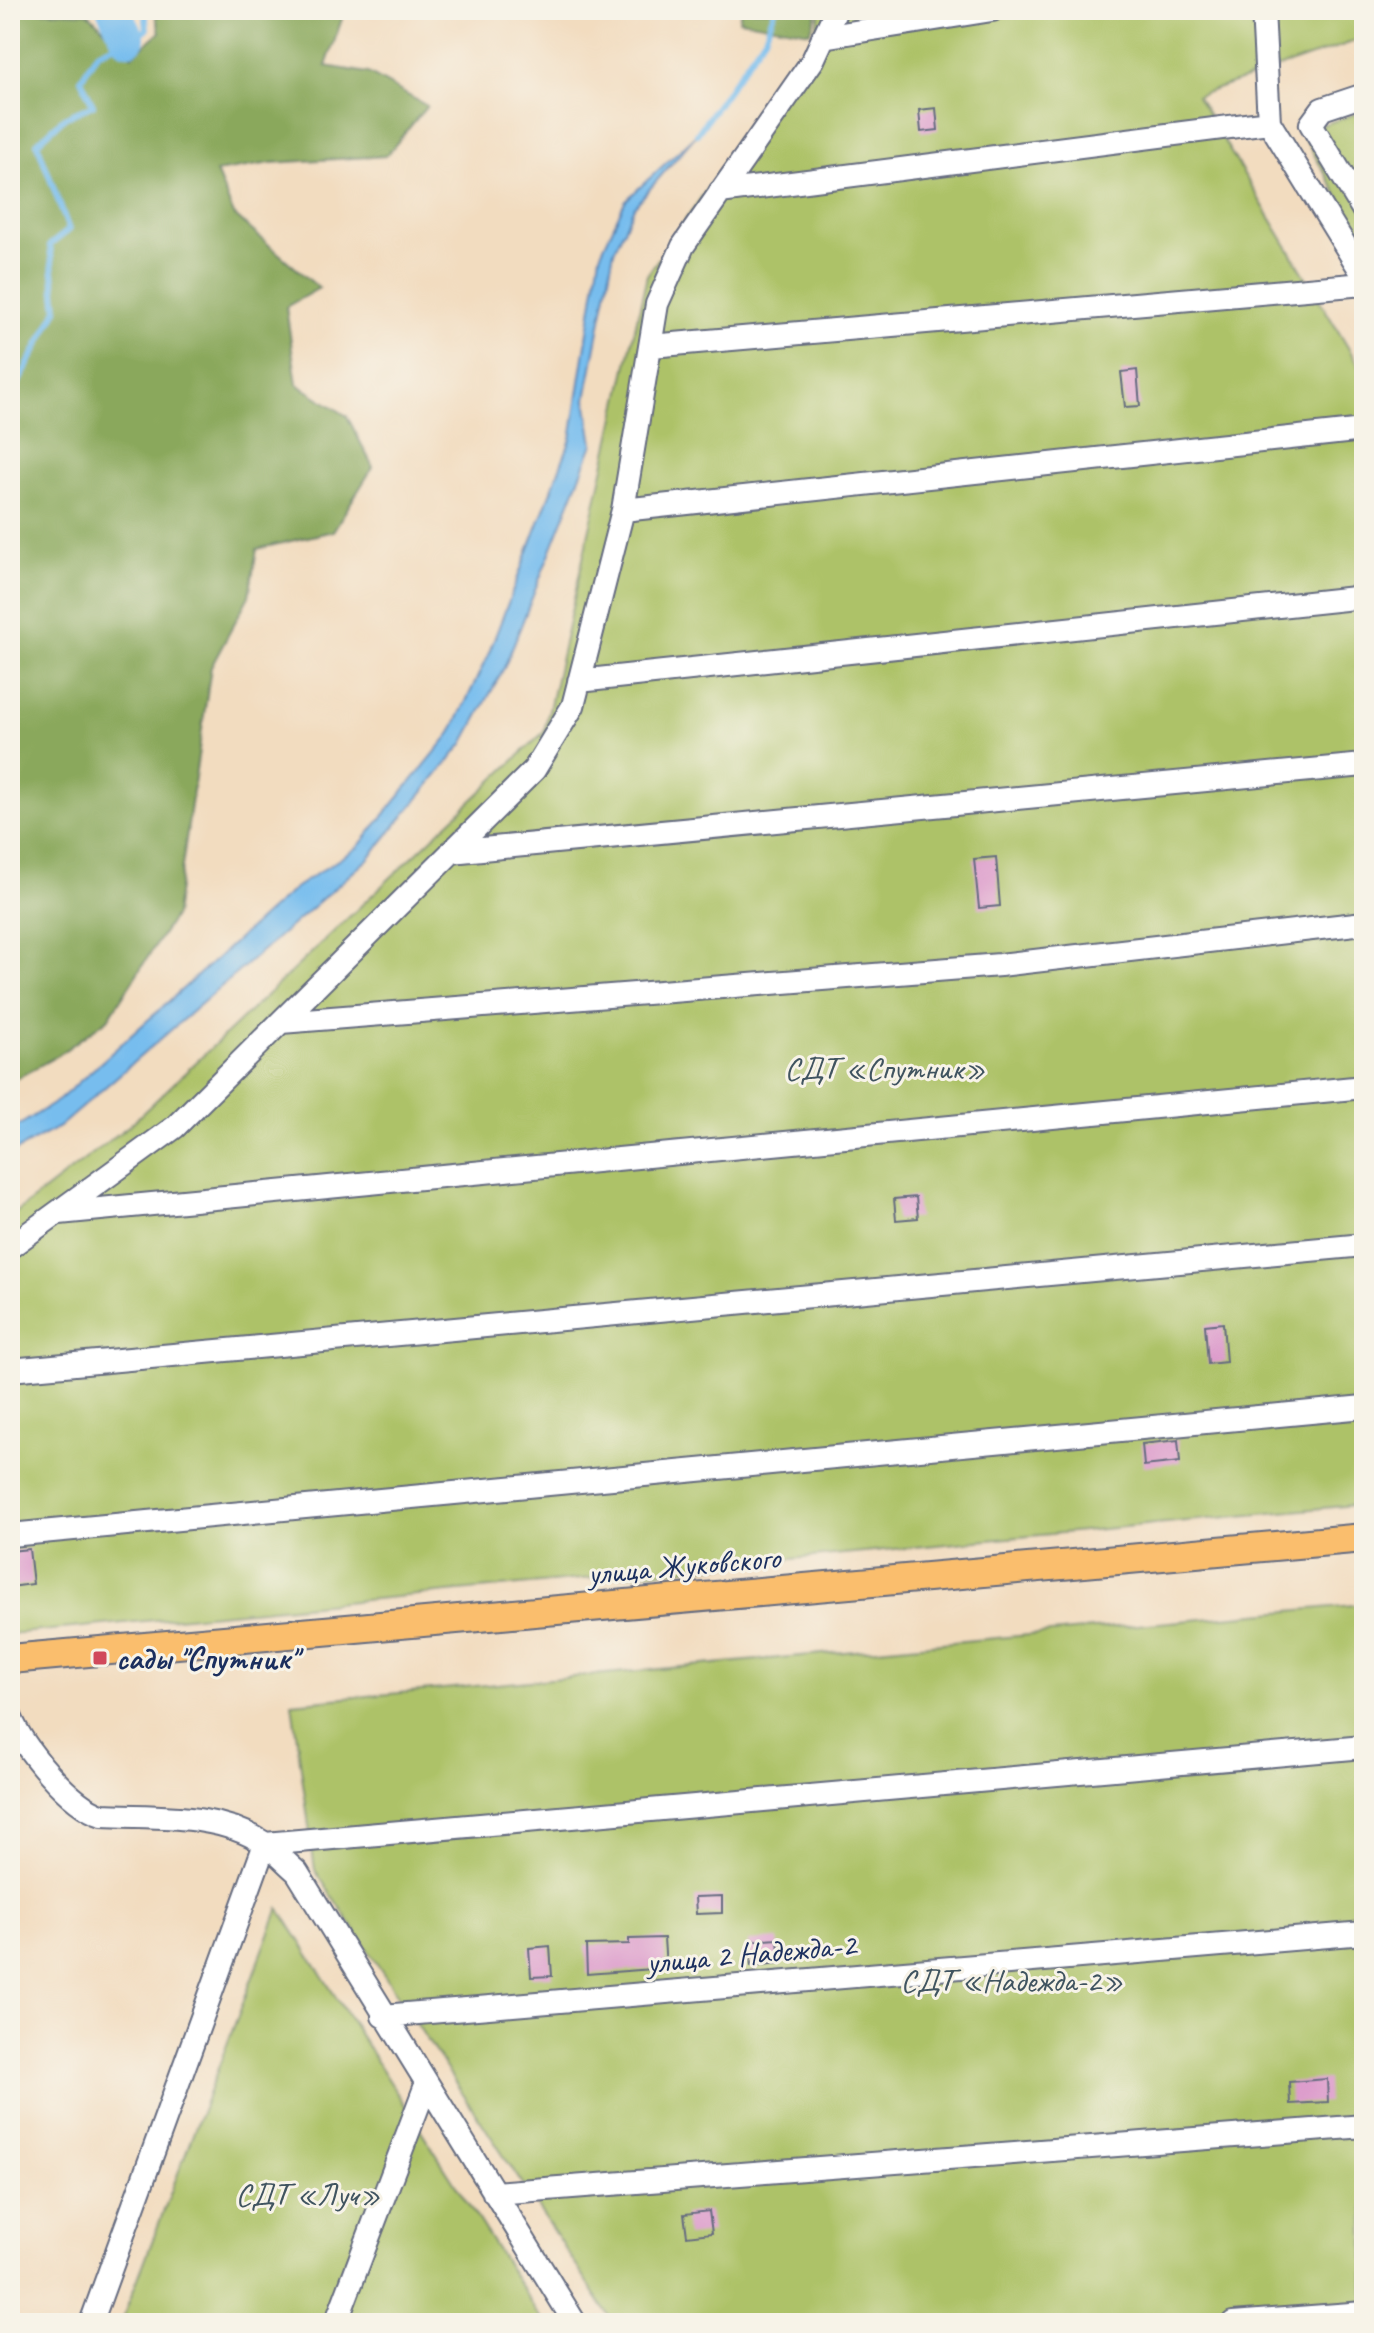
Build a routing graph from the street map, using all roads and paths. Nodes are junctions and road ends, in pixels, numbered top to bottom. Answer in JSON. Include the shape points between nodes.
{"nodes":[{"id":1,"x":836,"y":10,"type":"edge"},
{"id":2,"x":992,"y":10,"type":"edge"},
{"id":3,"x":1263,"y":10,"type":"edge"},
{"id":4,"x":823,"y":37,"type":"junction"},
{"id":5,"x":1364,"y":95,"type":"edge"},
{"id":6,"x":1269,"y":122,"type":"junction"},
{"id":7,"x":720,"y":192,"type":"junction"},
{"id":8,"x":1364,"y":211,"type":"edge"},
{"id":9,"x":1364,"y":276,"type":"edge"},
{"id":10,"x":1364,"y":284,"type":"edge"},
{"id":11,"x":651,"y":346,"type":"junction"},
{"id":12,"x":1364,"y":430,"type":"edge"},
{"id":13,"x":623,"y":510,"type":"junction"},
{"id":14,"x":1364,"y":597,"type":"edge"},
{"id":15,"x":579,"y":681,"type":"junction"},
{"id":16,"x":1364,"y":765,"type":"edge"},
{"id":17,"x":451,"y":852,"type":"junction"},
{"id":18,"x":1364,"y":923,"type":"edge"},
{"id":19,"x":281,"y":1022,"type":"junction"},
{"id":20,"x":1364,"y":1087,"type":"edge"},
{"id":21,"x":57,"y":1213,"type":"junction"},
{"id":22,"x":1364,"y":1245,"type":"edge"},
{"id":23,"x":10,"y":1247,"type":"edge"},
{"id":24,"x":10,"y":1370,"type":"edge"},
{"id":25,"x":1364,"y":1407,"type":"edge"},
{"id":26,"x":10,"y":1535,"type":"edge"},
{"id":27,"x":1364,"y":1538,"type":"edge"},
{"id":28,"x":10,"y":1659,"type":"edge"},
{"id":29,"x":10,"y":1716,"type":"edge"},
{"id":30,"x":1364,"y":1747,"type":"edge"},
{"id":31,"x":265,"y":1844,"type":"junction"},
{"id":32,"x":1364,"y":1933,"type":"edge"},
{"id":33,"x":383,"y":2016,"type":"junction"},
{"id":34,"x":426,"y":2085,"type":"junction"},
{"id":35,"x":1364,"y":2126,"type":"edge"},
{"id":36,"x":494,"y":2193,"type":"junction"},
{"id":37,"x":1364,"y":2313,"type":"edge"},
{"id":38,"x":571,"y":2320,"type":"edge"},
{"id":39,"x":91,"y":2323,"type":"edge"},
{"id":40,"x":336,"y":2323,"type":"edge"},
{"id":41,"x":1233,"y":2323,"type":"edge"}],
"edges":[{"from":1,"to":4,"type":"street"},
{"from":2,"to":4,"type":"street"},
{"from":3,"to":6,"type":"street"},
{"from":4,"to":7,"type":"street","via":[[813,60]]},
{"from":5,"to":8,"type":"street","via":[[1322,109],[1311,124]]},
{"from":6,"to":7,"type":"street"},
{"from":6,"to":9,"type":"street"},
{"from":7,"to":11,"type":"street","via":[[683,246],[657,304]]},
{"from":10,"to":11,"type":"street"},
{"from":11,"to":13,"type":"street"},
{"from":12,"to":13,"type":"street"},
{"from":13,"to":15,"type":"street"},
{"from":14,"to":15,"type":"street"},
{"from":15,"to":17,"type":"street","via":[[573,706],[534,770]]},
{"from":16,"to":17,"type":"street"},
{"from":17,"to":19,"type":"street"},
{"from":18,"to":19,"type":"street","via":[[1000,965]]},
{"from":19,"to":21,"type":"street","via":[[175,1127]]},
{"from":20,"to":21,"type":"street"},
{"from":21,"to":23,"type":"street"},
{"from":22,"to":24,"type":"street"},
{"from":25,"to":26,"type":"street"},
{"from":27,"to":28,"type":"main road","name":"улица Жуковского"},
{"from":29,"to":31,"type":"street","via":[[64,1790],[86,1809],[102,1815],[208,1821]]},
{"from":30,"to":31,"type":"street"},
{"from":31,"to":33,"type":"street","via":[[312,1891]]},
{"from":31,"to":39,"type":"street"},
{"from":32,"to":33,"type":"street","name":"улица 2 Надежда-2"},
{"from":33,"to":34,"type":"street"},
{"from":34,"to":36,"type":"street"},
{"from":34,"to":40,"type":"street"},
{"from":35,"to":36,"type":"street"},
{"from":36,"to":38,"type":"street"},
{"from":37,"to":41,"type":"street"}]}
